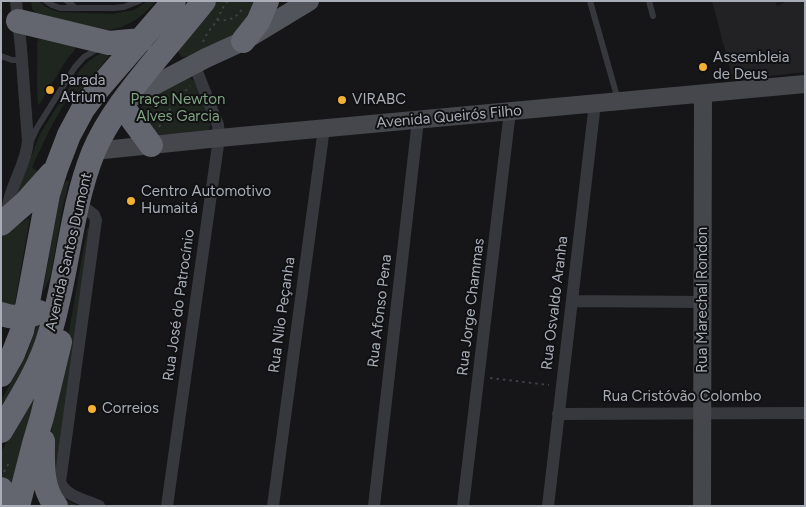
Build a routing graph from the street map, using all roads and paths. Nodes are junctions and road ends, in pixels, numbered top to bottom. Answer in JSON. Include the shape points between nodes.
{"nodes":[{"id":1,"x":46,"y":1,"type":"edge"},
{"id":2,"x":67,"y":1,"type":"edge"},
{"id":3,"x":138,"y":1,"type":"edge"},
{"id":4,"x":174,"y":1,"type":"edge"},
{"id":5,"x":228,"y":1,"type":"edge"},
{"id":6,"x":280,"y":1,"type":"edge"},
{"id":7,"x":590,"y":1,"type":"edge"},
{"id":8,"x":649,"y":1,"type":"edge"},
{"id":9,"x":257,"y":2,"type":"edge"},
{"id":10,"x":307,"y":3,"type":"edge"},
{"id":11,"x":76,"y":8,"type":"junction"},
{"id":12,"x":211,"y":10,"type":"edge"},
{"id":13,"x":17,"y":11,"type":"edge"},
{"id":14,"x":653,"y":16,"type":"dead end"},
{"id":15,"x":141,"y":40,"type":"junction"},
{"id":16,"x":243,"y":42,"type":"junction"},
{"id":17,"x":109,"y":43,"type":"junction"},
{"id":18,"x":1,"y":56,"type":"edge"},
{"id":19,"x":22,"y":60,"type":"junction"},
{"id":20,"x":200,"y":61,"type":"junction"},
{"id":21,"x":805,"y":84,"type":"edge"},
{"id":22,"x":184,"y":92,"type":"dead end"},
{"id":23,"x":703,"y":94,"type":"junction"},
{"id":24,"x":618,"y":101,"type":"junction"},
{"id":25,"x":122,"y":103,"type":"junction"},
{"id":26,"x":595,"y":103,"type":"junction"},
{"id":27,"x":510,"y":111,"type":"junction"},
{"id":28,"x":418,"y":120,"type":"junction"},
{"id":29,"x":324,"y":128,"type":"junction"},
{"id":30,"x":218,"y":138,"type":"junction"},
{"id":31,"x":152,"y":145,"type":"junction"},
{"id":32,"x":28,"y":148,"type":"junction"},
{"id":33,"x":94,"y":151,"type":"junction"},
{"id":34,"x":56,"y":169,"type":"junction"},
{"id":35,"x":77,"y":202,"type":"junction"},
{"id":36,"x":4,"y":219,"type":"edge"},
{"id":37,"x":61,"y":293,"type":"junction"},
{"id":38,"x":572,"y":301,"type":"junction"},
{"id":39,"x":703,"y":302,"type":"junction"},
{"id":40,"x":1,"y":314,"type":"edge"},
{"id":41,"x":25,"y":318,"type":"junction"},
{"id":42,"x":1,"y":375,"type":"edge"},
{"id":43,"x":479,"y":377,"type":"junction"},
{"id":44,"x":562,"y":386,"type":"junction"},
{"id":45,"x":702,"y":413,"type":"junction"},
{"id":46,"x":805,"y":413,"type":"edge"},
{"id":47,"x":558,"y":414,"type":"junction"},
{"id":48,"x":42,"y":416,"type":"junction"},
{"id":49,"x":1,"y":431,"type":"edge"},
{"id":50,"x":11,"y":458,"type":"dead end"},
{"id":51,"x":1,"y":475,"type":"edge"},
{"id":52,"x":1,"y":489,"type":"edge"},
{"id":53,"x":59,"y":496,"type":"edge"},
{"id":54,"x":6,"y":506,"type":"edge"},
{"id":55,"x":18,"y":506,"type":"edge"},
{"id":56,"x":99,"y":506,"type":"edge"},
{"id":57,"x":167,"y":506,"type":"edge"},
{"id":58,"x":273,"y":506,"type":"edge"},
{"id":59,"x":374,"y":506,"type":"edge"},
{"id":60,"x":463,"y":506,"type":"edge"},
{"id":61,"x":548,"y":506,"type":"edge"},
{"id":62,"x":702,"y":506,"type":"edge"}],
"edges":[{"from":1,"to":11,"type":"lane","via":[[56,7]]},
{"from":2,"to":11,"type":"lane"},
{"from":3,"to":11,"type":"lane","via":[[119,8]]},
{"from":4,"to":15,"type":"highway","name":"Avenida Santos Dumont"},
{"from":5,"to":12,"type":"path"},
{"from":6,"to":10,"type":"main road"},
{"from":7,"to":24,"type":"lane"},
{"from":8,"to":14,"type":"lane"},
{"from":9,"to":12,"type":"path","via":[[231,20]]},
{"from":9,"to":16,"type":"highway","via":[[258,22]]},
{"from":10,"to":16,"type":"main road"},
{"from":12,"to":20,"type":"path"},
{"from":12,"to":25,"type":"highway","name":"Avenida Santos Dumont","via":[[137,83]]},
{"from":13,"to":17,"type":"highway"},
{"from":13,"to":19,"type":"street"},
{"from":15,"to":17,"type":"highway"},
{"from":15,"to":34,"type":"highway","name":"Avenida Santos Dumont","via":[[83,109]]},
{"from":16,"to":20,"type":"main road"},
{"from":17,"to":32,"type":"lane","via":[[91,52],[75,67]]},
{"from":18,"to":19,"type":"lane"},
{"from":19,"to":32,"type":"street"},
{"from":20,"to":25,"type":"main road"},
{"from":20,"to":30,"type":"street","via":[[218,126]]},
{"from":21,"to":23,"type":"main road","name":"Avenida Queirós Filho"},
{"from":22,"to":31,"type":"path","via":[[162,121]]},
{"from":23,"to":24,"type":"main road","name":"Avenida Queirós Filho"},
{"from":23,"to":39,"type":"main road","name":"Rua Marechal Rondon"},
{"from":24,"to":26,"type":"main road","name":"Avenida Queirós Filho"},
{"from":25,"to":31,"type":"highway"},
{"from":25,"to":33,"type":"highway","name":"Avenida Santos Dumont"},
{"from":26,"to":27,"type":"main road","name":"Avenida Queirós Filho"},
{"from":26,"to":38,"type":"street","name":"Rua Osvaldo Aranha"},
{"from":27,"to":28,"type":"main road","name":"Avenida Queirós Filho"},
{"from":27,"to":43,"type":"street","name":"Rua Jorge Chammas"},
{"from":28,"to":29,"type":"main road","name":"Avenida Queirós Filho"},
{"from":28,"to":59,"type":"street","name":"Rua Afonso Pena"},
{"from":29,"to":30,"type":"main road","name":"Avenida Queirós Filho"},
{"from":29,"to":58,"type":"street","name":"Rua Nilo Peçanha"},
{"from":30,"to":31,"type":"main road","name":"Avenida Queirós Filho"},
{"from":30,"to":57,"type":"street","name":"Rua José do Patrocínio"},
{"from":31,"to":33,"type":"main road","name":"Avenida Queirós Filho"},
{"from":32,"to":36,"type":"street"},
{"from":33,"to":34,"type":"highway"},
{"from":33,"to":35,"type":"highway","name":"Avenida Santos Dumont"},
{"from":34,"to":36,"type":"highway","via":[[25,203]]},
{"from":34,"to":41,"type":"highway","name":"Avenida Santos Dumont","via":[[48,194]]},
{"from":35,"to":37,"type":"highway","name":"Avenida Santos Dumont"},
{"from":35,"to":53,"type":"street","via":[[96,220]]},
{"from":37,"to":41,"type":"highway","via":[[44,309]]},
{"from":37,"to":48,"type":"highway","via":[[63,328]]},
{"from":37,"to":49,"type":"highway","name":"Avenida Santos Dumont","via":[[50,334],[34,374]]},
{"from":38,"to":39,"type":"street"},
{"from":38,"to":44,"type":"street","name":"Rua Osvaldo Aranha"},
{"from":39,"to":45,"type":"main road","name":"Rua Marechal Rondon"},
{"from":40,"to":41,"type":"highway"},
{"from":41,"to":42,"type":"highway","name":"Avenida Santos Dumont"},
{"from":43,"to":44,"type":"path"},
{"from":43,"to":60,"type":"street","name":"Rua Jorge Chammas"},
{"from":44,"to":47,"type":"street","name":"Rua Osvaldo Aranha"},
{"from":45,"to":46,"type":"street","name":"Rua Cristóvão Colombo"},
{"from":45,"to":47,"type":"street","name":"Rua Cristóvão Colombo"},
{"from":45,"to":62,"type":"main road","name":"Rua Marechal Rondon"},
{"from":47,"to":61,"type":"street","name":"Rua Osvaldo Aranha"},
{"from":48,"to":53,"type":"highway","via":[[45,485],[48,495]]},
{"from":48,"to":55,"type":"highway"},
{"from":50,"to":51,"type":"path"},
{"from":52,"to":54,"type":"highway"},
{"from":53,"to":56,"type":"street","via":[[69,493]]}]}
